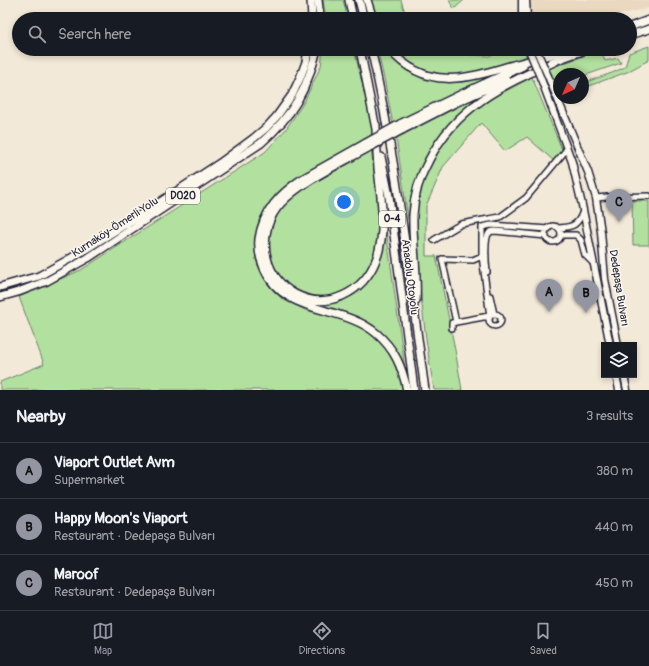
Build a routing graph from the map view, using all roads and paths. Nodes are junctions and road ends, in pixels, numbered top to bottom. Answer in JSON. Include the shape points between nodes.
{"nodes":[{"id":1,"x":311,"y":0,"type":"edge"},
{"id":2,"x":318,"y":0,"type":"edge"},
{"id":3,"x":349,"y":0,"type":"edge"},
{"id":4,"x":359,"y":0,"type":"edge"},
{"id":5,"x":367,"y":0,"type":"edge"},
{"id":6,"x":522,"y":0,"type":"edge"},
{"id":7,"x":526,"y":0,"type":"edge"},
{"id":8,"x":312,"y":12,"type":"edge"},
{"id":9,"x":319,"y":12,"type":"edge"},
{"id":10,"x":352,"y":12,"type":"edge"},
{"id":11,"x":362,"y":12,"type":"edge"},
{"id":12,"x":371,"y":12,"type":"edge"},
{"id":13,"x":522,"y":12,"type":"edge"},
{"id":14,"x":527,"y":12,"type":"edge"},
{"id":15,"x":649,"y":20,"type":"edge"},
{"id":16,"x":637,"y":24,"type":"edge"},
{"id":17,"x":649,"y":28,"type":"edge"},
{"id":18,"x":637,"y":32,"type":"edge"},
{"id":19,"x":307,"y":56,"type":"edge"},
{"id":20,"x":315,"y":56,"type":"edge"},
{"id":21,"x":361,"y":56,"type":"edge"},
{"id":22,"x":373,"y":56,"type":"edge"},
{"id":23,"x":396,"y":56,"type":"edge"},
{"id":24,"x":532,"y":56,"type":"edge"},
{"id":25,"x":539,"y":56,"type":"edge"},
{"id":26,"x":544,"y":56,"type":"edge"},
{"id":27,"x":546,"y":56,"type":"edge"},
{"id":28,"x":569,"y":56,"type":"edge"},
{"id":29,"x":556,"y":61,"type":"junction"},
{"id":30,"x":376,"y":125,"type":"junction"},
{"id":31,"x":401,"y":127,"type":"junction"},
{"id":32,"x":367,"y":146,"type":"junction"},
{"id":33,"x":567,"y":149,"type":"junction"},
{"id":34,"x":572,"y":162,"type":"junction"},
{"id":35,"x":584,"y":162,"type":"junction"},
{"id":36,"x":649,"y":196,"type":"edge"},
{"id":37,"x":596,"y":198,"type":"junction"},
{"id":38,"x":583,"y":211,"type":"junction"},
{"id":39,"x":486,"y":225,"type":"junction"},
{"id":40,"x":559,"y":228,"type":"junction"},
{"id":41,"x":548,"y":229,"type":"junction"},
{"id":42,"x":482,"y":232,"type":"junction"},
{"id":43,"x":489,"y":233,"type":"junction"},
{"id":44,"x":561,"y":235,"type":"junction"},
{"id":45,"x":546,"y":236,"type":"junction"},
{"id":46,"x":601,"y":238,"type":"junction"},
{"id":47,"x":434,"y":240,"type":"dead end"},
{"id":48,"x":589,"y":243,"type":"junction"},
{"id":49,"x":482,"y":256,"type":"junction"},
{"id":50,"x":593,"y":262,"type":"junction"},
{"id":51,"x":0,"y":287,"type":"edge"},
{"id":52,"x":0,"y":297,"type":"edge"},
{"id":53,"x":491,"y":316,"type":"junction"},
{"id":54,"x":415,"y":320,"type":"junction"},
{"id":55,"x":456,"y":322,"type":"junction"},
{"id":56,"x":452,"y":328,"type":"dead end"},
{"id":57,"x":609,"y":342,"type":"edge"},
{"id":58,"x":617,"y":342,"type":"edge"},
{"id":59,"x":617,"y":378,"type":"edge"},
{"id":60,"x":625,"y":378,"type":"edge"},
{"id":61,"x":407,"y":390,"type":"edge"},
{"id":62,"x":414,"y":390,"type":"edge"},
{"id":63,"x":425,"y":390,"type":"edge"},
{"id":64,"x":619,"y":390,"type":"edge"},
{"id":65,"x":627,"y":390,"type":"edge"}],
"edges":[{"from":1,"to":8,"type":"highway"},
{"from":2,"to":9,"type":"highway"},
{"from":3,"to":10,"type":"highway"},
{"from":4,"to":11,"type":"highway"},
{"from":5,"to":12,"type":"highway"},
{"from":6,"to":13,"type":"main road"},
{"from":7,"to":14,"type":"main road"},
{"from":15,"to":16,"type":"highway"},
{"from":17,"to":18,"type":"highway"},
{"from":19,"to":51,"type":"highway","name":"Kurnaköy-Ömerli Yolu","number":"D020","via":[[292,95],[277,116],[254,138],[220,163],[74,257],[39,276]]},
{"from":20,"to":52,"type":"highway","name":"Kurnaköy-Ömerli Yolu","number":"D020","via":[[307,83],[292,110],[261,143],[88,258],[47,281]]},
{"from":21,"to":30,"type":"highway","name":"Anadolu Otoyolu","number":"O-4"},
{"from":22,"to":54,"type":"highway","name":"Anadolu Otoyolu","number":"O-4","via":[[396,176]]},
{"from":23,"to":26,"type":"highway","via":[[414,69],[430,76],[447,79],[488,73]]},
{"from":24,"to":33,"type":"main road","name":"Dedepaşa Bulvarı","bridge":true},
{"from":25,"to":35,"type":"main road","name":"Dedepaşa Bulvarı","bridge":true},
{"from":27,"to":31,"type":"highway","via":[[476,87]]},
{"from":28,"to":29,"type":"highway"},
{"from":29,"to":31,"type":"highway","via":[[530,69]]},
{"from":29,"to":54,"type":"highway","via":[[513,81],[472,106],[449,128],[431,156],[417,190],[413,213],[417,290]]},
{"from":30,"to":32,"type":"highway","via":[[382,216],[381,243],[376,261],[362,283],[345,296],[330,300],[312,300],[295,294],[271,271],[265,253],[268,224],[290,195]]},
{"from":30,"to":62,"type":"highway","name":"Anadolu Otoyolu","number":"O-4"},
{"from":31,"to":32,"type":"highway","bridge":true},
{"from":32,"to":61,"type":"highway","via":[[307,177],[276,200],[263,224],[259,251],[271,281],[288,297],[308,306],[352,319],[384,341],[399,361]]},
{"from":33,"to":34,"type":"main road","name":"Dedepaşa Bulvarı"},
{"from":33,"to":47,"type":"street","via":[[526,198],[500,217],[461,224]]},
{"from":34,"to":35,"type":"main road","via":[[576,156]]},
{"from":34,"to":38,"type":"main road","name":"Dedepaşa Bulvarı"},
{"from":35,"to":37,"type":"main road","name":"Dedepaşa Bulvarı"},
{"from":36,"to":37,"type":"street"},
{"from":37,"to":46,"type":"main road","name":"Dedepaşa Bulvarı"},
{"from":38,"to":40,"type":"street","via":[[574,226]]},
{"from":38,"to":48,"type":"main road","name":"Dedepaşa Bulvarı"},
{"from":39,"to":41,"type":"street"},
{"from":39,"to":42,"type":"street","via":[[482,227]]},
{"from":39,"to":43,"type":"street","via":[[490,228]]},
{"from":40,"to":41,"type":"street","via":[[554,226]]},
{"from":40,"to":44,"type":"street"},
{"from":41,"to":45,"type":"street"},
{"from":42,"to":43,"type":"street"},
{"from":42,"to":49,"type":"street"},
{"from":43,"to":45,"type":"street","via":[[495,231]]},
{"from":43,"to":53,"type":"street","via":[[486,267]]},
{"from":44,"to":45,"type":"street","via":[[554,242]]},
{"from":44,"to":50,"type":"street","via":[[576,235],[581,240],[584,255]]},
{"from":46,"to":48,"type":"main road","via":[[599,244]]},
{"from":46,"to":58,"type":"main road","name":"Dedepaşa Bulvarı","via":[[605,279]]},
{"from":48,"to":50,"type":"main road","name":"Dedepaşa Bulvarı"},
{"from":49,"to":53,"type":"street"},
{"from":49,"to":55,"type":"street","via":[[473,260],[442,259]]},
{"from":50,"to":57,"type":"main road","name":"Dedepaşa Bulvarı"},
{"from":53,"to":55,"type":"street"},
{"from":54,"to":63,"type":"highway","name":"Anadolu Otoyolu","number":"O-4"},
{"from":55,"to":56,"type":"street","via":[[452,323]]},
{"from":59,"to":64,"type":"main road"},
{"from":60,"to":65,"type":"main road"}]}
